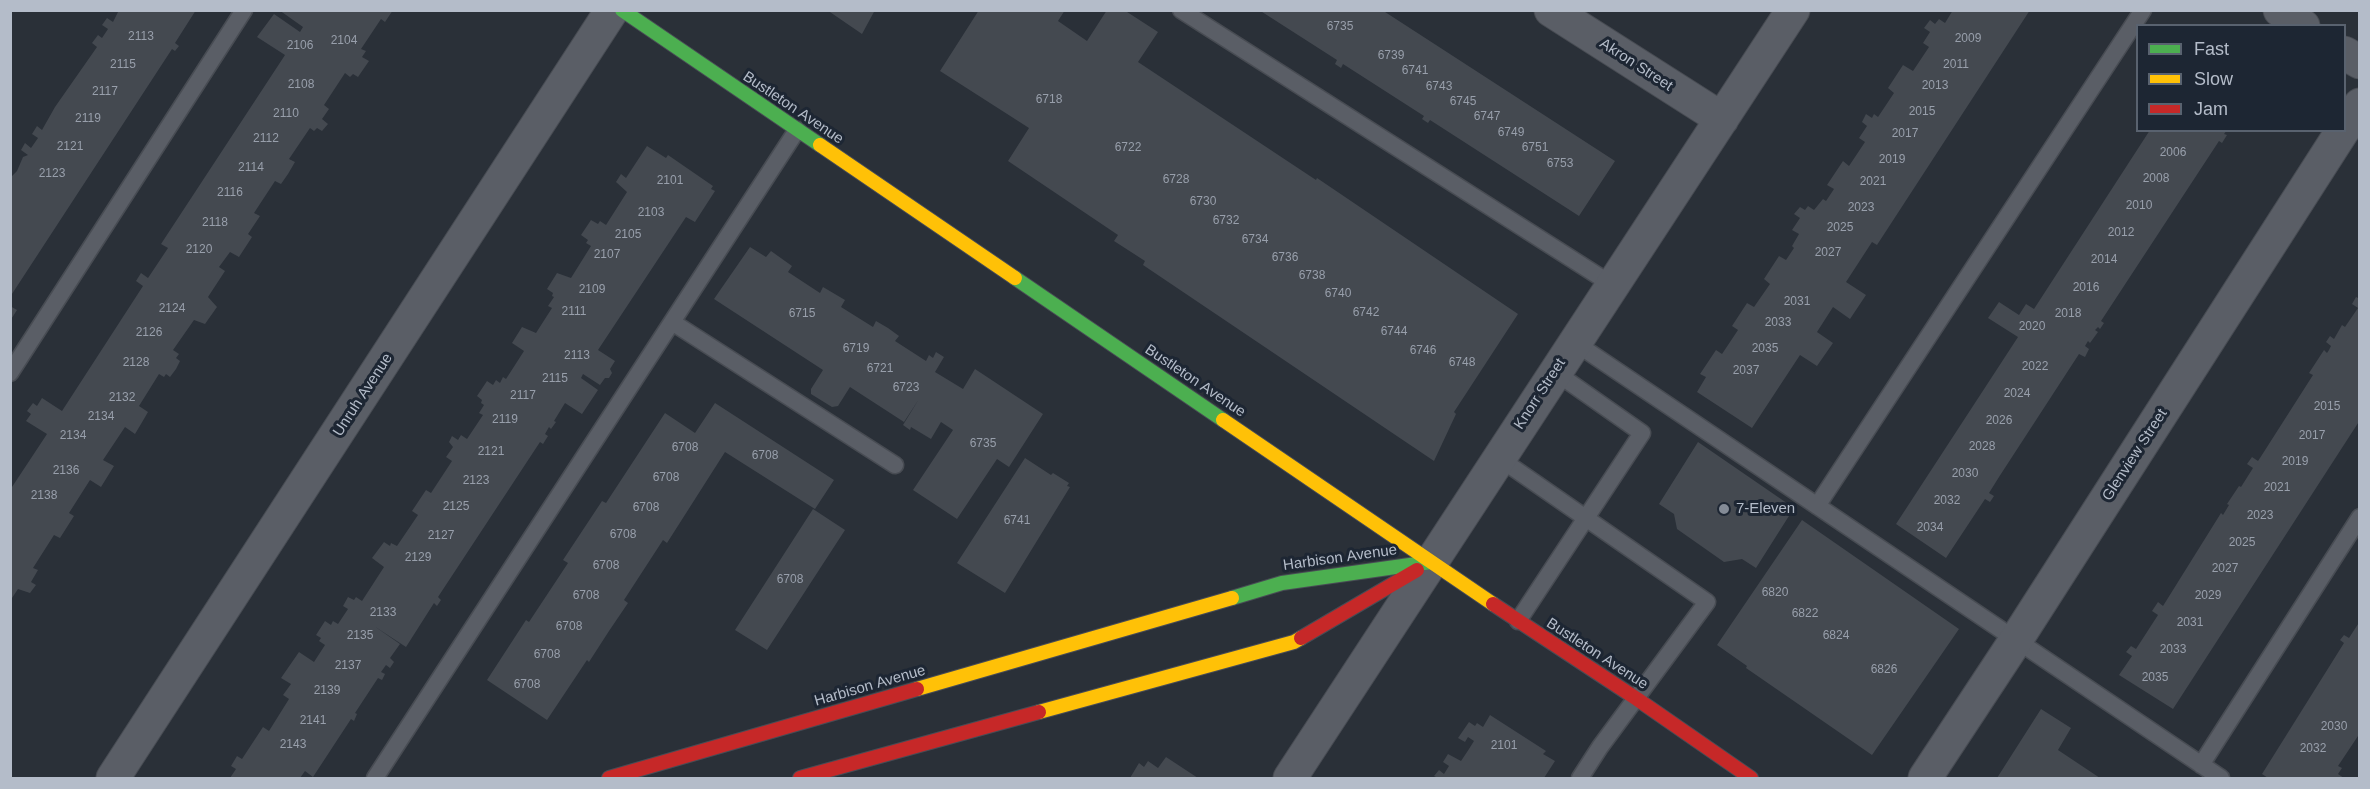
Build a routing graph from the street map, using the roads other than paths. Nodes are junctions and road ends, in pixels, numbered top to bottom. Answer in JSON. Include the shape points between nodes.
{"nodes":[{"id":1,"x":244,"y":10,"type":"edge"},
{"id":2,"x":612,"y":10,"type":"edge"},
{"id":3,"x":621,"y":10,"type":"edge"},
{"id":4,"x":1181,"y":10,"type":"edge"},
{"id":5,"x":1551,"y":10,"type":"edge"},
{"id":6,"x":1793,"y":10,"type":"edge"},
{"id":7,"x":2144,"y":10,"type":"edge"},
{"id":8,"x":2280,"y":10,"type":"edge"},
{"id":9,"x":2300,"y":24,"type":"edge"},
{"id":10,"x":2346,"y":54,"type":"edge"},
{"id":11,"x":2360,"y":62,"type":"edge"},
{"id":12,"x":2360,"y":105,"type":"edge"},
{"id":13,"x":1722,"y":119,"type":"junction"},
{"id":14,"x":2346,"y":127,"type":"edge"},
{"id":15,"x":796,"y":130,"type":"junction"},
{"id":16,"x":2343,"y":132,"type":"edge"},
{"id":17,"x":1611,"y":284,"type":"junction"},
{"id":18,"x":672,"y":322,"type":"junction"},
{"id":19,"x":1574,"y":342,"type":"junction"},
{"id":20,"x":1555,"y":372,"type":"junction"},
{"id":21,"x":10,"y":373,"type":"edge"},
{"id":22,"x":1499,"y":458,"type":"junction"},
{"id":23,"x":895,"y":465,"type":"dead end"},
{"id":24,"x":1817,"y":506,"type":"junction"},
{"id":25,"x":2360,"y":517,"type":"edge"},
{"id":26,"x":1586,"y":519,"type":"junction"},
{"id":27,"x":1431,"y":562,"type":"junction"},
{"id":28,"x":1518,"y":621,"type":"junction"},
{"id":29,"x":2016,"y":640,"type":"junction"},
{"id":30,"x":1637,"y":699,"type":"junction"},
{"id":31,"x":2201,"y":765,"type":"junction"},
{"id":32,"x":826,"y":775,"type":"edge"},
{"id":33,"x":113,"y":778,"type":"edge"},
{"id":34,"x":375,"y":778,"type":"edge"},
{"id":35,"x":609,"y":778,"type":"edge"},
{"id":36,"x":800,"y":778,"type":"edge"},
{"id":37,"x":1290,"y":778,"type":"edge"},
{"id":38,"x":1580,"y":778,"type":"edge"},
{"id":39,"x":1750,"y":778,"type":"edge"},
{"id":40,"x":1924,"y":778,"type":"edge"},
{"id":41,"x":2221,"y":778,"type":"edge"}],
"edges":[{"from":1,"to":21,"type":"lane"},
{"from":2,"to":33,"type":"street","name":"Unruh Avenue"},
{"from":3,"to":15,"type":"main road","name":"Bustleton Avenue"},
{"from":4,"to":17,"type":"lane"},
{"from":5,"to":13,"type":"street","name":"Akron Street"},
{"from":6,"to":13,"type":"street","name":"Knorr Street"},
{"from":7,"to":24,"type":"lane"},
{"from":8,"to":9,"type":"street"},
{"from":10,"to":11,"type":"street"},
{"from":12,"to":14,"type":"street","name":"Glenview Street"},
{"from":13,"to":17,"type":"street","name":"Knorr Street"},
{"from":15,"to":18,"type":"lane"},
{"from":15,"to":27,"type":"main road","name":"Bustleton Avenue"},
{"from":16,"to":29,"type":"street","name":"Glenview Street"},
{"from":17,"to":19,"type":"street","name":"Knorr Street"},
{"from":18,"to":23,"type":"lane"},
{"from":18,"to":34,"type":"lane"},
{"from":19,"to":20,"type":"street","name":"Knorr Street"},
{"from":19,"to":24,"type":"lane"},
{"from":20,"to":22,"type":"street","name":"Knorr Street"},
{"from":20,"to":26,"type":"lane","via":[[1642,433]]},
{"from":22,"to":26,"type":"lane"},
{"from":22,"to":27,"type":"street","name":"Knorr Street"},
{"from":24,"to":29,"type":"lane"},
{"from":25,"to":31,"type":"lane"},
{"from":26,"to":28,"type":"lane"},
{"from":26,"to":30,"type":"lane","via":[[1707,602]]},
{"from":27,"to":28,"type":"main road","name":"Bustleton Avenue"},
{"from":27,"to":32,"type":"main road","name":"Harbison Avenue","via":[[1294,642]]},
{"from":27,"to":35,"type":"main road","name":"Harbison Avenue","via":[[1282,583]]},
{"from":27,"to":37,"type":"street","name":"Knorr Street"},
{"from":28,"to":30,"type":"main road","name":"Bustleton Avenue"},
{"from":29,"to":31,"type":"lane"},
{"from":29,"to":40,"type":"street","name":"Glenview Street"},
{"from":30,"to":38,"type":"lane"},
{"from":30,"to":39,"type":"main road","name":"Bustleton Avenue"},
{"from":31,"to":41,"type":"lane"},
{"from":32,"to":36,"type":"main road","name":"Harbison Avenue"}]}
